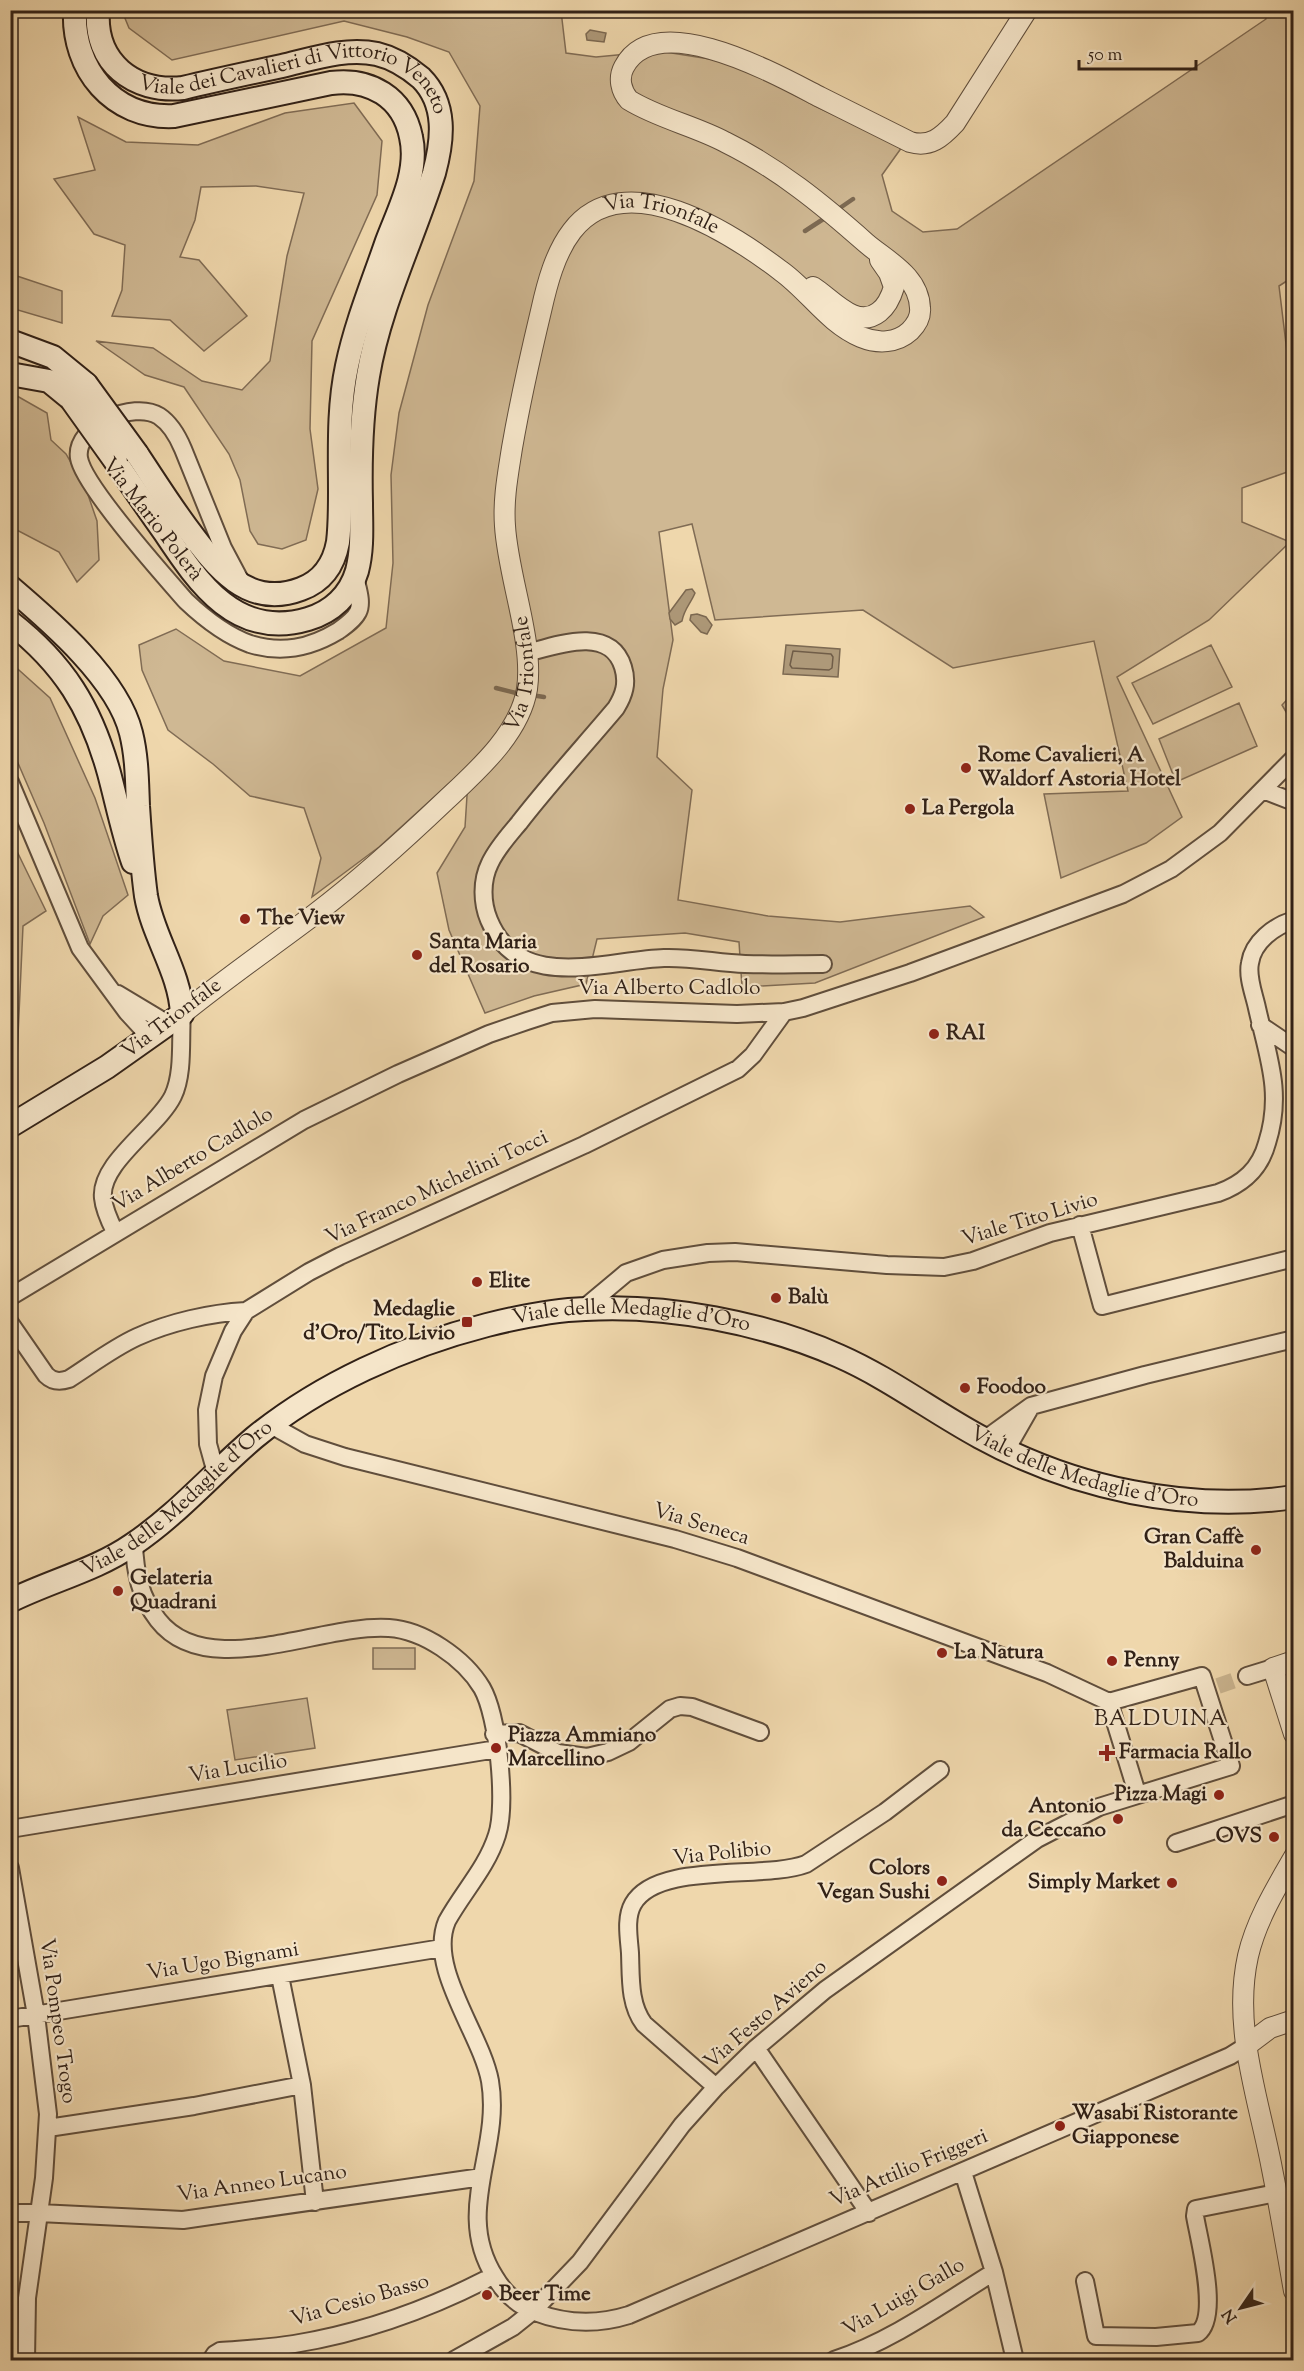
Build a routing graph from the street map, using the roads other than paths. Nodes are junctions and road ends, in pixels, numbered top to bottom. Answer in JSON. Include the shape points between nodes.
{"nodes":[{"id":1,"x":98,"y":10,"type":"edge"},
{"id":2,"x":1027,"y":10,"type":"edge"},
{"id":3,"x":74,"y":14,"type":"edge"},
{"id":4,"x":872,"y":248,"type":"junction"},
{"id":5,"x":786,"y":274,"type":"junction"},
{"id":6,"x":10,"y":341,"type":"edge"},
{"id":7,"x":10,"y":374,"type":"edge"},
{"id":8,"x":78,"y":391,"type":"junction"},
{"id":9,"x":126,"y":458,"type":"junction"},
{"id":10,"x":355,"y":576,"type":"junction"},
{"id":11,"x":243,"y":586,"type":"junction"},
{"id":12,"x":10,"y":587,"type":"edge"},
{"id":13,"x":10,"y":622,"type":"edge"},
{"id":14,"x":527,"y":653,"type":"junction"},
{"id":15,"x":1293,"y":758,"type":"edge"},
{"id":16,"x":10,"y":782,"type":"edge"},
{"id":17,"x":1263,"y":790,"type":"junction"},
{"id":18,"x":1293,"y":802,"type":"edge"},
{"id":19,"x":146,"y":897,"type":"junction"},
{"id":20,"x":1293,"y":920,"type":"edge"},
{"id":21,"x":823,"y":964,"type":"dead end"},
{"id":22,"x":784,"y":1012,"type":"junction"},
{"id":23,"x":1260,"y":1024,"type":"junction"},
{"id":24,"x":167,"y":1025,"type":"junction"},
{"id":25,"x":1293,"y":1048,"type":"edge"},
{"id":26,"x":10,"y":1126,"type":"edge"},
{"id":27,"x":1080,"y":1225,"type":"junction"},
{"id":28,"x":115,"y":1233,"type":"junction"},
{"id":29,"x":1293,"y":1258,"type":"edge"},
{"id":30,"x":10,"y":1297,"type":"edge"},
{"id":31,"x":583,"y":1309,"type":"junction"},
{"id":32,"x":246,"y":1311,"type":"junction"},
{"id":33,"x":10,"y":1323,"type":"edge"},
{"id":34,"x":1293,"y":1339,"type":"edge"},
{"id":35,"x":1031,"y":1406,"type":"junction"},
{"id":36,"x":271,"y":1425,"type":"junction"},
{"id":37,"x":984,"y":1440,"type":"junction"},
{"id":38,"x":1006,"y":1450,"type":"junction"},
{"id":39,"x":216,"y":1473,"type":"junction"},
{"id":40,"x":1292,"y":1502,"type":"edge"},
{"id":41,"x":134,"y":1544,"type":"junction"},
{"id":42,"x":10,"y":1601,"type":"edge"},
{"id":43,"x":1293,"y":1661,"type":"edge"},
{"id":44,"x":1273,"y":1668,"type":"junction"},
{"id":45,"x":1247,"y":1676,"type":"tunnel mouth"},
{"id":46,"x":1109,"y":1702,"type":"junction"},
{"id":47,"x":760,"y":1732,"type":"dead end"},
{"id":48,"x":1293,"y":1734,"type":"edge"},
{"id":49,"x":494,"y":1735,"type":"junction"},
{"id":50,"x":940,"y":1770,"type":"dead end"},
{"id":51,"x":1137,"y":1793,"type":"junction"},
{"id":52,"x":1293,"y":1804,"type":"edge"},
{"id":53,"x":10,"y":1829,"type":"edge"},
{"id":54,"x":1176,"y":1843,"type":"dead end"},
{"id":55,"x":1293,"y":1857,"type":"edge"},
{"id":56,"x":10,"y":1868,"type":"edge"},
{"id":57,"x":442,"y":1948,"type":"junction"},
{"id":58,"x":280,"y":1976,"type":"junction"},
{"id":59,"x":36,"y":2015,"type":"junction"},
{"id":60,"x":10,"y":2019,"type":"edge"},
{"id":61,"x":1293,"y":2020,"type":"edge"},
{"id":62,"x":1246,"y":2046,"type":"junction"},
{"id":63,"x":756,"y":2048,"type":"junction"},
{"id":64,"x":302,"y":2085,"type":"junction"},
{"id":65,"x":716,"y":2087,"type":"junction"},
{"id":66,"x":48,"y":2128,"type":"junction"},
{"id":67,"x":963,"y":2172,"type":"junction"},
{"id":68,"x":482,"y":2177,"type":"junction"},
{"id":69,"x":1276,"y":2193,"type":"junction"},
{"id":70,"x":315,"y":2202,"type":"junction"},
{"id":71,"x":10,"y":2213,"type":"edge"},
{"id":72,"x":39,"y":2213,"type":"junction"},
{"id":73,"x":869,"y":2213,"type":"junction"},
{"id":74,"x":994,"y":2272,"type":"junction"},
{"id":75,"x":485,"y":2280,"type":"dead end"},
{"id":76,"x":1085,"y":2281,"type":"dead end"},
{"id":77,"x":1293,"y":2290,"type":"edge"},
{"id":78,"x":533,"y":2311,"type":"junction"},
{"id":79,"x":26,"y":2361,"type":"edge"},
{"id":80,"x":212,"y":2361,"type":"edge"},
{"id":81,"x":454,"y":2361,"type":"edge"},
{"id":82,"x":834,"y":2361,"type":"edge"},
{"id":83,"x":1015,"y":2361,"type":"edge"}],
"edges":[{"from":1,"to":10,"type":"main road","name":"Viale dei Cavalieri di Vittorio Veneto","via":[[102,45],[121,70],[152,88],[183,88],[342,54],[377,54],[405,66],[424,82],[439,105],[439,154],[434,173],[378,331],[368,374],[363,415],[361,541]]},
{"from":2,"to":4,"type":"street","name":"Via Trionfale","via":[[955,123],[940,138],[924,144],[910,142],[764,69],[697,46],[653,44],[637,51],[625,65],[621,85],[629,100],[704,131],[774,169],[829,209]]},
{"from":3,"to":11,"type":"main road","name":"Viale dei Cavalieri di Vittorio Veneto","via":[[78,47],[85,66],[99,85],[113,97],[148,114],[187,114],[342,82],[387,94],[398,105],[411,135],[411,170],[347,365],[340,414],[339,524],[334,558],[318,581],[293,592],[266,594]]},
{"from":4,"to":5,"type":"street","name":"Via Trionfale","via":[[894,287],[884,307],[869,318],[857,318]]},
{"from":4,"to":5,"type":"street","name":"Via Trionfale","via":[[905,274],[920,304],[916,324],[895,339],[873,340],[855,334]]},
{"from":5,"to":14,"type":"street","name":"Via Trionfale","via":[[721,232],[658,205],[636,202],[604,207],[569,234],[544,296],[504,504],[508,557]]},
{"from":6,"to":8,"type":"main road","name":"Viale dei Cavalieri di Vittorio Veneto","via":[[53,357],[74,372]]},
{"from":7,"to":8,"type":"main road","name":"Viale dei Cavalieri di Vittorio Veneto","via":[[31,376]]},
{"from":8,"to":9,"type":"main road","name":"Viale dei Cavalieri di Vittorio Veneto","bridge":true},
{"from":9,"to":10,"type":"main road","name":"Viale dei Cavalieri di Vittorio Veneto","via":[[195,576],[213,596],[249,619],[280,624],[315,617],[337,604]]},
{"from":9,"to":11,"type":"main road","name":"Viale dei Cavalieri di Vittorio Veneto","via":[[207,555]]},
{"from":10,"to":11,"type":"street","name":"Via Mario Polerà","via":[[358,612],[348,624],[322,640],[279,650],[232,636],[186,601],[96,491],[79,458],[87,435],[109,418],[129,412],[148,412],[163,419],[177,436]]},
{"from":12,"to":19,"type":"main road","via":[[79,650],[128,722],[136,765]]},
{"from":13,"to":19,"type":"main road","via":[[57,664],[88,715]]},
{"from":14,"to":21,"type":"street","via":[[562,644],[598,642],[616,654],[625,686],[616,708],[538,798],[490,862],[484,885],[485,907],[492,927],[508,950],[527,961],[561,968],[664,958]]},
{"from":14,"to":24,"type":"street","name":"Via Trionfale","via":[[525,700],[490,757],[382,859]]},
{"from":15,"to":17,"type":"street","name":"Via Alberto Cadlolo"},
{"from":16,"to":24,"type":"street","via":[[76,942],[113,991]]},
{"from":17,"to":18,"type":"street"},
{"from":17,"to":22,"type":"street","name":"Via Alberto Cadlolo","via":[[1208,843],[1138,887],[910,973]]},
{"from":19,"to":24,"type":"main road","via":[[174,976]]},
{"from":20,"to":23,"type":"street","name":"Viale Tito Livio","via":[[1267,934],[1251,956],[1250,977]]},
{"from":22,"to":28,"type":"street","name":"Via Alberto Cadlolo","via":[[595,1009],[540,1016],[449,1052],[327,1108]]},
{"from":22,"to":32,"type":"street","name":"Via Franco Michelini Tocci","via":[[738,1069],[584,1145],[340,1256]]},
{"from":23,"to":25,"type":"street"},
{"from":23,"to":27,"type":"street","name":"Viale Tito Livio","via":[[1275,1109],[1265,1150],[1250,1174],[1236,1186],[1218,1193]]},
{"from":24,"to":26,"type":"main road","name":"Via Trionfale"},
{"from":24,"to":28,"type":"street","via":[[179,1062],[172,1098],[113,1168],[103,1187],[103,1201]]},
{"from":27,"to":29,"type":"street","via":[[1102,1306]]},
{"from":27,"to":31,"type":"street","name":"Viale Tito Livio","via":[[944,1267],[735,1252],[663,1260],[626,1273]]},
{"from":28,"to":30,"type":"street","name":"Via Alberto Cadlolo"},
{"from":31,"to":36,"type":"main road","name":"Viale delle Medaglie d'Oro","via":[[488,1325],[425,1345],[343,1380]]},
{"from":31,"to":37,"type":"main road","name":"Viale delle Medaglie d'Oro","via":[[683,1314],[787,1335],[864,1368]]},
{"from":32,"to":33,"type":"street","via":[[198,1318],[144,1334],[61,1381],[46,1375]]},
{"from":32,"to":39,"type":"street","name":"Via Franco Michelini Tocci","via":[[224,1349],[209,1394],[207,1436]]},
{"from":34,"to":35,"type":"street"},
{"from":35,"to":37,"type":"street"},
{"from":35,"to":38,"type":"street"},
{"from":36,"to":39,"type":"main road","name":"Viale delle Medaglie d'Oro"},
{"from":36,"to":46,"type":"street","name":"Via Seneca","via":[[305,1444],[345,1457],[737,1558],[1036,1669]]},
{"from":37,"to":38,"type":"main road","name":"Viale delle Medaglie d'Oro"},
{"from":38,"to":40,"type":"main road","name":"Viale delle Medaglie d'Oro","via":[[1071,1476],[1151,1495]]},
{"from":39,"to":41,"type":"main road","name":"Viale delle Medaglie d'Oro"},
{"from":41,"to":42,"type":"main road","name":"Viale delle Medaglie d'Oro"},
{"from":41,"to":49,"type":"street","via":[[136,1574],[144,1599],[162,1626],[183,1641],[222,1649],[370,1628],[403,1630],[436,1645],[471,1674],[485,1695]]},
{"from":43,"to":44,"type":"street"},
{"from":44,"to":45,"type":"street"},
{"from":44,"to":48,"type":"street"},
{"from":46,"to":51,"type":"street"},
{"from":46,"to":51,"type":"street","name":"Via Festo Avieno","via":[[1202,1676],[1213,1688],[1231,1766]]},
{"from":47,"to":49,"type":"street","via":[[680,1706],[662,1714],[629,1742],[594,1756],[562,1755],[519,1733]]},
{"from":49,"to":53,"type":"street","name":"Via Lucilio","via":[[472,1754]]},
{"from":49,"to":57,"type":"street","via":[[502,1810],[495,1843],[447,1921]]},
{"from":50,"to":65,"type":"street","name":"Via Polibio","via":[[806,1864],[792,1869],[708,1874],[657,1884],[633,1903],[628,1938],[638,2014],[644,2024]]},
{"from":51,"to":63,"type":"street","name":"Via Festo Avieno","via":[[1099,1807],[1028,1845],[825,1990]]},
{"from":52,"to":54,"type":"street"},
{"from":55,"to":62,"type":"street","via":[[1265,1911],[1248,1958],[1244,1982]]},
{"from":56,"to":59,"type":"street","name":"Via Pompeo Trogo"},
{"from":57,"to":58,"type":"street","name":"Via Ugo Bignami"},
{"from":57,"to":68,"type":"street","name":"Via Attilio Friggeri","via":[[490,2081],[491,2134]]},
{"from":58,"to":59,"type":"street","name":"Via Ugo Bignami"},
{"from":58,"to":64,"type":"street"},
{"from":59,"to":60,"type":"street","name":"Via Ugo Bignami"},
{"from":59,"to":66,"type":"street","name":"Via Pompeo Trogo"},
{"from":61,"to":62,"type":"street","name":"Via Attilio Friggeri","via":[[1270,2028]]},
{"from":62,"to":67,"type":"street","name":"Via Attilio Friggeri"},
{"from":62,"to":69,"type":"street"},
{"from":63,"to":65,"type":"street","name":"Via Festo Avieno"},
{"from":63,"to":73,"type":"street"},
{"from":64,"to":66,"type":"street"},
{"from":64,"to":70,"type":"street"},
{"from":65,"to":78,"type":"street","name":"Via Festo Avieno","via":[[682,2125],[580,2262]]},
{"from":66,"to":72,"type":"street","name":"Via Pompeo Trogo"},
{"from":67,"to":73,"type":"street","name":"Via Attilio Friggeri"},
{"from":67,"to":74,"type":"street"},
{"from":68,"to":70,"type":"street","name":"Via Anneo Lucano"},
{"from":68,"to":78,"type":"street","name":"Via Attilio Friggeri","via":[[476,2217],[480,2246],[506,2293]]},
{"from":69,"to":76,"type":"street","via":[[1196,2209],[1208,2306],[1204,2326],[1198,2333],[1096,2336]]},
{"from":69,"to":77,"type":"street"},
{"from":70,"to":72,"type":"street","name":"Via Anneo Lucano","via":[[183,2220]]},
{"from":71,"to":72,"type":"street","name":"Via Anneo Lucano"},
{"from":72,"to":79,"type":"street","name":"Via Pompeo Trogo","via":[[27,2298]]},
{"from":73,"to":78,"type":"street","name":"Via Attilio Friggeri","via":[[614,2319],[573,2322]]},
{"from":74,"to":82,"type":"street","name":"Via Luigi Gallo","via":[[914,2323]]},
{"from":74,"to":83,"type":"street"},
{"from":75,"to":80,"type":"street","name":"Via Cesio Basso","via":[[433,2306],[384,2322],[293,2344],[220,2351]]},
{"from":78,"to":81,"type":"street","name":"Via Festo Avieno"}]}
